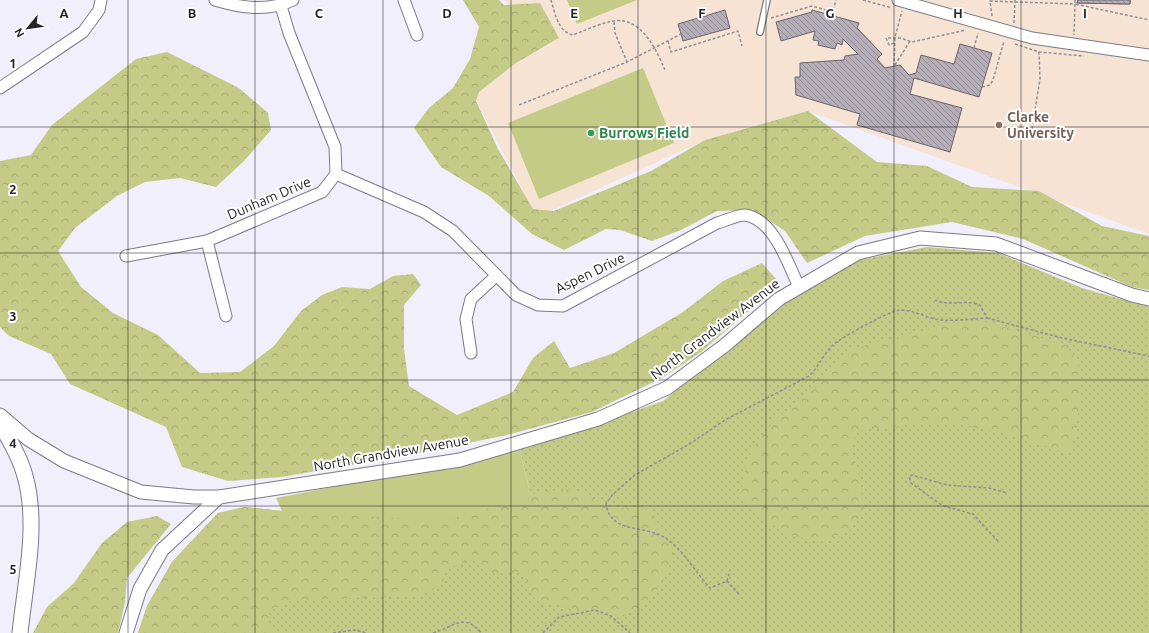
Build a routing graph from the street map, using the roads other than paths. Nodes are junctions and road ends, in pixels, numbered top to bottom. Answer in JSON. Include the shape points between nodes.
{"nodes":[{"id":1,"x":101,"y":0,"type":"edge"},
{"id":2,"x":215,"y":0,"type":"edge"},
{"id":3,"x":293,"y":0,"type":"edge"},
{"id":4,"x":404,"y":0,"type":"edge"},
{"id":5,"x":767,"y":0,"type":"edge"},
{"id":6,"x":898,"y":0,"type":"edge"},
{"id":7,"x":281,"y":6,"type":"junction"},
{"id":8,"x":760,"y":32,"type":"dead end"},
{"id":9,"x":417,"y":35,"type":"dead end"},
{"id":10,"x":1149,"y":55,"type":"edge"},
{"id":11,"x":0,"y":88,"type":"edge"},
{"id":12,"x":336,"y":174,"type":"junction"},
{"id":13,"x":207,"y":241,"type":"junction"},
{"id":14,"x":126,"y":256,"type":"dead end"},
{"id":15,"x":496,"y":276,"type":"junction"},
{"id":16,"x":799,"y":287,"type":"junction"},
{"id":17,"x":1149,"y":299,"type":"edge"},
{"id":18,"x":226,"y":316,"type":"dead end"},
{"id":19,"x":470,"y":353,"type":"dead end"},
{"id":20,"x":0,"y":415,"type":"edge"},
{"id":21,"x":0,"y":424,"type":"edge"},
{"id":22,"x":219,"y":497,"type":"junction"},
{"id":23,"x":20,"y":633,"type":"edge"},
{"id":24,"x":126,"y":633,"type":"edge"}],
"edges":[{"from":1,"to":11,"type":"street","via":[[99,10],[83,32]]},
{"from":2,"to":7,"type":"street","via":[[250,8]]},
{"from":3,"to":7,"type":"street"},
{"from":4,"to":9,"type":"street"},
{"from":5,"to":8,"type":"lane"},
{"from":6,"to":10,"type":"street","via":[[1032,38]]},
{"from":7,"to":12,"type":"street","via":[[289,34],[335,147]]},
{"from":12,"to":13,"type":"street","name":"Dunham Drive","via":[[322,192]]},
{"from":12,"to":15,"type":"street","name":"Aspen Drive","via":[[424,212],[453,231]]},
{"from":13,"to":14,"type":"street","name":"Dunham Drive"},
{"from":13,"to":18,"type":"street"},
{"from":15,"to":16,"type":"street","name":"Aspen Drive","via":[[516,295],[538,305],[563,306],[718,223],[744,215],[766,224],[781,248]]},
{"from":15,"to":19,"type":"street","via":[[472,299],[466,320]]},
{"from":16,"to":17,"type":"street","name":"North Grandview Avenue","via":[[858,253],[920,238],[996,244]]},
{"from":16,"to":22,"type":"street","name":"North Grandview Avenue","via":[[779,299],[724,346],[667,388],[598,418],[460,460]]},
{"from":20,"to":22,"type":"street","name":"North Grandview Avenue","via":[[28,439],[64,461],[140,492]]},
{"from":21,"to":23,"type":"main road","via":[[12,443],[25,476],[32,522]]},
{"from":22,"to":24,"type":"street","via":[[162,550],[140,589]]}]}
